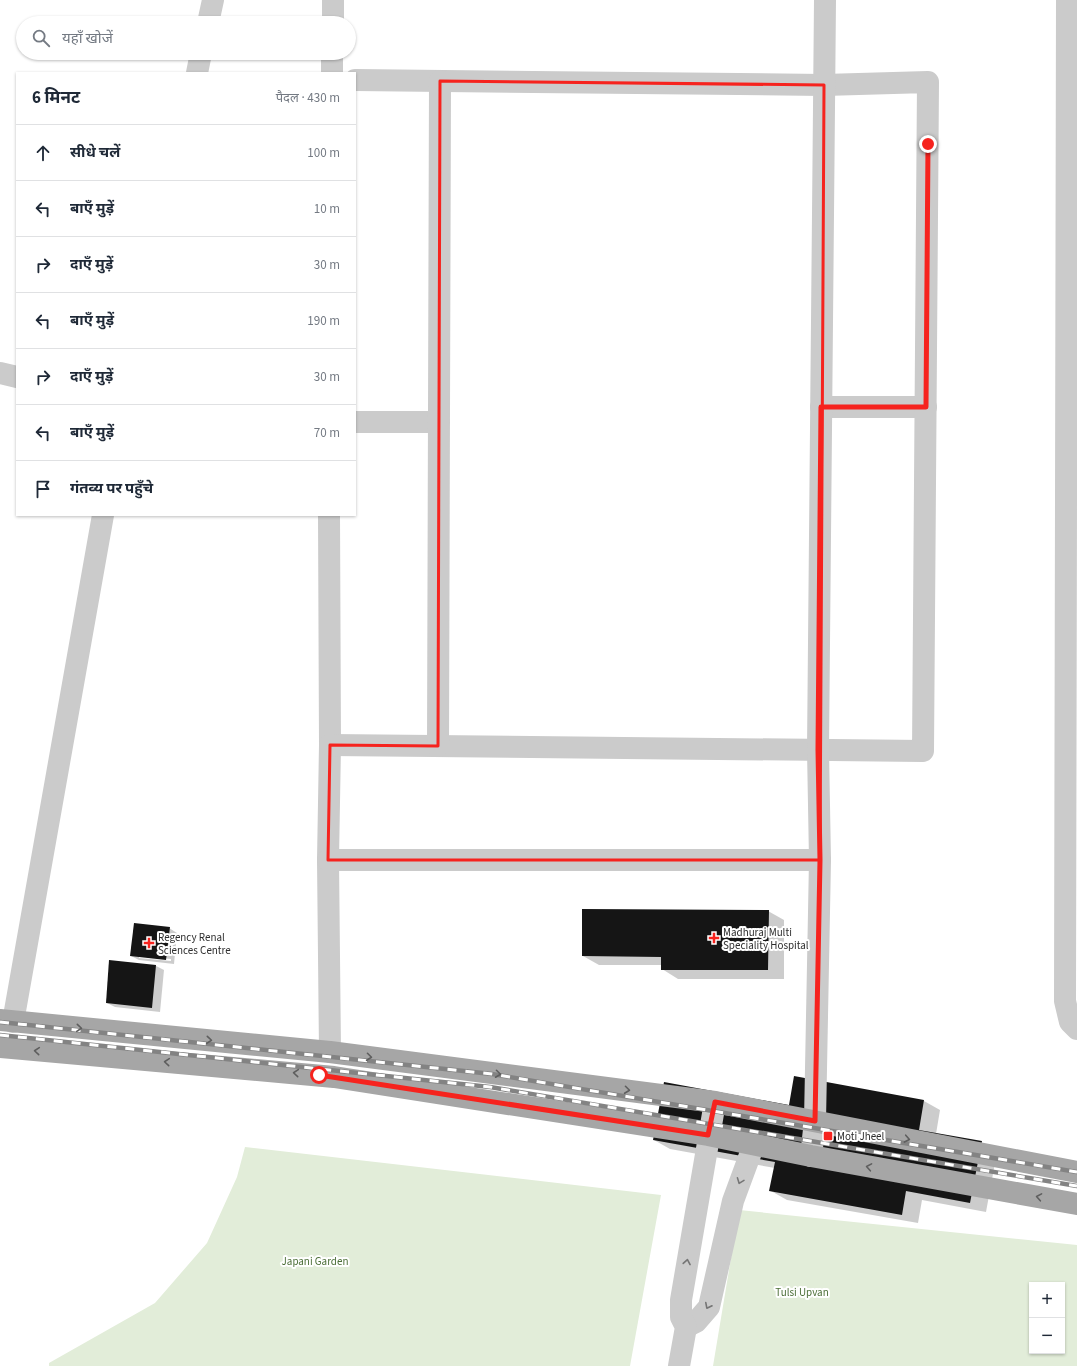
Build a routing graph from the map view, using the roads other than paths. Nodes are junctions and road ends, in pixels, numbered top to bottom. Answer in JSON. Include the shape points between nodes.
{"nodes":[{"id":1,"x":213,"y":0,"type":"edge"},
{"id":2,"x":333,"y":0,"type":"edge"},
{"id":3,"x":825,"y":0,"type":"edge"},
{"id":4,"x":1067,"y":0,"type":"edge"},
{"id":5,"x":210,"y":16,"type":"edge"},
{"id":6,"x":333,"y":16,"type":"edge"},
{"id":7,"x":200,"y":60,"type":"edge"},
{"id":8,"x":332,"y":60,"type":"edge"},
{"id":9,"x":197,"y":72,"type":"edge"},
{"id":10,"x":332,"y":72,"type":"edge"},
{"id":11,"x":356,"y":80,"type":"edge"},
{"id":12,"x":440,"y":81,"type":"junction"},
{"id":13,"x":824,"y":85,"type":"junction"},
{"id":14,"x":0,"y":373,"type":"edge"},
{"id":15,"x":16,"y":377,"type":"edge"},
{"id":16,"x":821,"y":407,"type":"junction"},
{"id":17,"x":926,"y":407,"type":"junction"},
{"id":18,"x":356,"y":422,"type":"edge"},
{"id":19,"x":439,"y":422,"type":"junction"},
{"id":20,"x":103,"y":516,"type":"edge"},
{"id":21,"x":329,"y":516,"type":"edge"},
{"id":22,"x":330,"y":744,"type":"junction"},
{"id":23,"x":438,"y":746,"type":"junction"},
{"id":24,"x":818,"y":750,"type":"junction"},
{"id":25,"x":328,"y":860,"type":"junction"},
{"id":26,"x":820,"y":860,"type":"junction"},
{"id":27,"x":6,"y":1021,"type":"edge"},
{"id":28,"x":1077,"y":1029,"type":"edge"},
{"id":29,"x":0,"y":1048,"type":"edge"},
{"id":30,"x":330,"y":1052,"type":"junction"},
{"id":31,"x":715,"y":1102,"type":"junction"},
{"id":32,"x":815,"y":1121,"type":"junction"},
{"id":33,"x":708,"y":1135,"type":"junction"},
{"id":34,"x":754,"y":1144,"type":"junction"},
{"id":35,"x":811,"y":1156,"type":"junction"},
{"id":36,"x":1077,"y":1172,"type":"edge"},
{"id":37,"x":1077,"y":1204,"type":"edge"},
{"id":38,"x":686,"y":1327,"type":"junction"},
{"id":39,"x":679,"y":1366,"type":"edge"}],
"edges":[{"from":1,"to":5,"type":"street"},
{"from":2,"to":6,"type":"street"},
{"from":3,"to":13,"type":"street"},
{"from":4,"to":28,"type":"street","via":[[1065,1001],[1070,1022]]},
{"from":7,"to":9,"type":"street"},
{"from":8,"to":10,"type":"street"},
{"from":11,"to":12,"type":"street"},
{"from":12,"to":13,"type":"street"},
{"from":12,"to":19,"type":"street"},
{"from":13,"to":16,"type":"street"},
{"from":13,"to":17,"type":"street","via":[[928,82]]},
{"from":14,"to":15,"type":"street"},
{"from":16,"to":17,"type":"street"},
{"from":16,"to":24,"type":"street"},
{"from":17,"to":24,"type":"street","via":[[923,751]]},
{"from":18,"to":19,"type":"street"},
{"from":19,"to":23,"type":"street"},
{"from":20,"to":27,"type":"street"},
{"from":21,"to":22,"type":"street"},
{"from":22,"to":23,"type":"street"},
{"from":22,"to":25,"type":"street"},
{"from":23,"to":24,"type":"street"},
{"from":24,"to":26,"type":"street"},
{"from":25,"to":26,"type":"street"},
{"from":25,"to":30,"type":"street"},
{"from":26,"to":32,"type":"street"},
{"from":27,"to":30,"type":"main road","one_way":true},
{"from":33,"to":29,"type":"main road","one_way":true,"via":[[334,1077]]},
{"from":30,"to":31,"type":"main road","one_way":true},
{"from":31,"to":32,"type":"main road"},
{"from":31,"to":33,"type":"street"},
{"from":32,"to":35,"type":"street"},
{"from":32,"to":36,"type":"main road","one_way":true},
{"from":33,"to":34,"type":"main road"},
{"from":38,"to":33,"type":"street","one_way":true,"via":[[681,1317],[681,1300]]},
{"from":34,"to":35,"type":"main road"},
{"from":34,"to":38,"type":"street","one_way":true,"via":[[733,1201],[709,1307],[696,1322]]},
{"from":37,"to":35,"type":"main road","one_way":true},
{"from":38,"to":39,"type":"street"}]}
